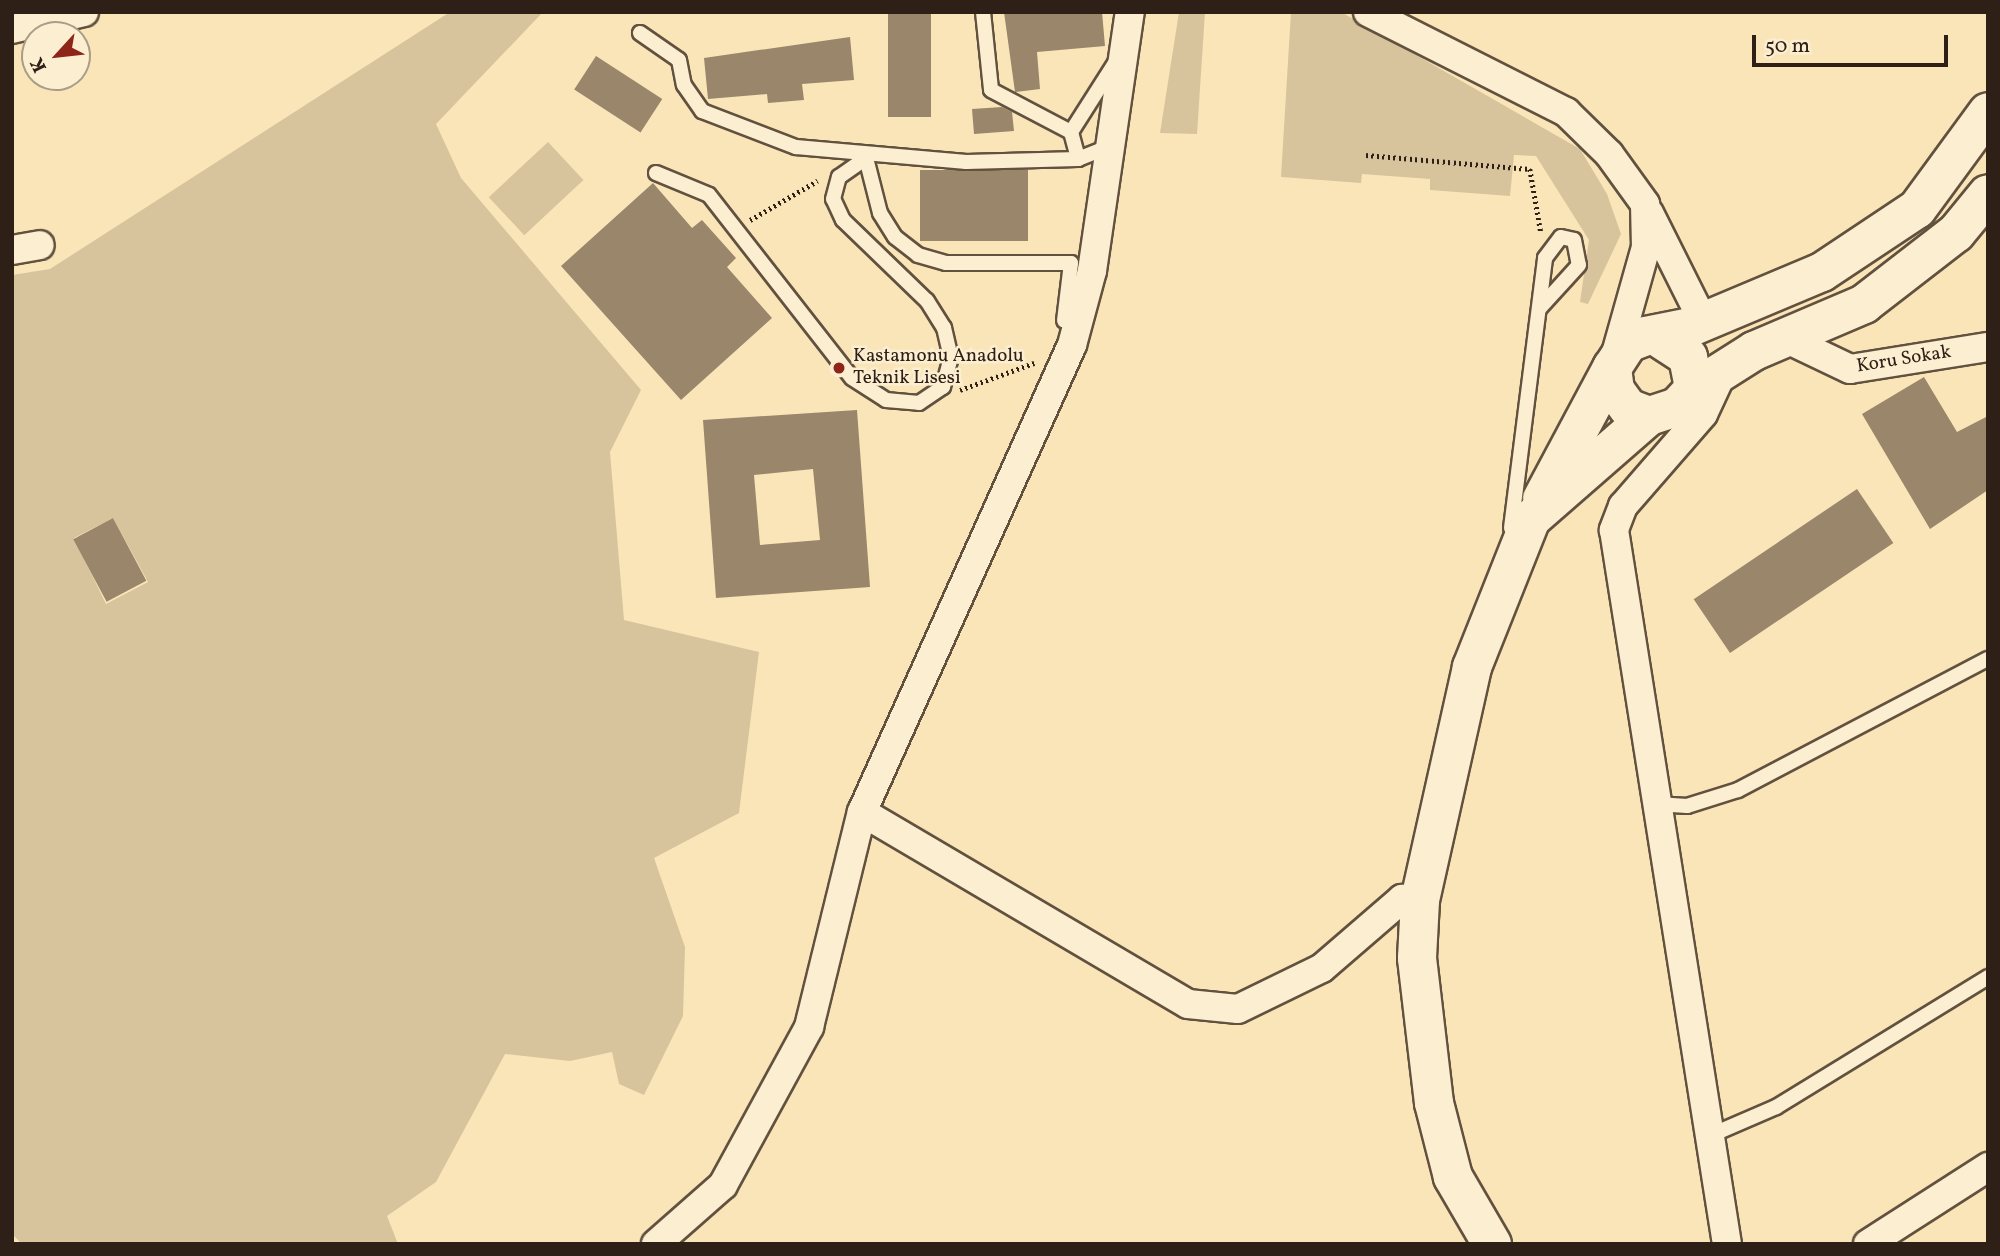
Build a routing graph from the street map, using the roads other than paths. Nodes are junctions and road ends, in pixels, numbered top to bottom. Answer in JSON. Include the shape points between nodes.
{"nodes":[{"id":1,"x":83,"y":12,"type":"edge"},
{"id":2,"x":983,"y":12,"type":"edge"},
{"id":3,"x":1125,"y":12,"type":"edge"},
{"id":4,"x":1130,"y":12,"type":"edge"},
{"id":5,"x":1368,"y":12,"type":"edge"},
{"id":6,"x":12,"y":29,"type":"edge"},
{"id":7,"x":640,"y":33,"type":"dead end"},
{"id":8,"x":1988,"y":112,"type":"edge"},
{"id":9,"x":1071,"y":132,"type":"junction"},
{"id":10,"x":1110,"y":146,"type":"junction"},
{"id":11,"x":866,"y":158,"type":"junction"},
{"id":12,"x":1078,"y":159,"type":"junction"},
{"id":13,"x":656,"y":173,"type":"dead end"},
{"id":14,"x":1988,"y":194,"type":"edge"},
{"id":15,"x":1645,"y":204,"type":"junction"},
{"id":16,"x":40,"y":245,"type":"dead end"},
{"id":17,"x":12,"y":250,"type":"edge"},
{"id":18,"x":1539,"y":309,"type":"junction"},
{"id":19,"x":1065,"y":321,"type":"road end"},
{"id":20,"x":1674,"y":331,"type":"junction"},
{"id":21,"x":1785,"y":338,"type":"junction"},
{"id":22,"x":1988,"y":347,"type":"edge"},
{"id":23,"x":1612,"y":368,"type":"junction"},
{"id":24,"x":1708,"y":380,"type":"junction"},
{"id":25,"x":1649,"y":416,"type":"junction"},
{"id":26,"x":1531,"y":519,"type":"junction"},
{"id":27,"x":1988,"y":659,"type":"edge"},
{"id":28,"x":1657,"y":804,"type":"junction"},
{"id":29,"x":862,"y":812,"type":"junction"},
{"id":30,"x":1420,"y":900,"type":"junction"},
{"id":31,"x":1988,"y":976,"type":"edge"},
{"id":32,"x":1710,"y":1136,"type":"junction"},
{"id":33,"x":1988,"y":1167,"type":"edge"},
{"id":34,"x":656,"y":1244,"type":"edge"},
{"id":35,"x":1492,"y":1244,"type":"edge"},
{"id":36,"x":1727,"y":1244,"type":"edge"},
{"id":37,"x":1868,"y":1244,"type":"edge"}],
"edges":[{"from":1,"to":6,"type":"street"},
{"from":2,"to":9,"type":"lane","via":[[991,90]]},
{"from":3,"to":9,"type":"lane","via":[[1114,65]]},
{"from":4,"to":10,"type":"street"},
{"from":5,"to":15,"type":"street","via":[[1566,112],[1609,154]]},
{"from":7,"to":11,"type":"lane","via":[[679,60],[684,85],[702,111],[796,147]]},
{"from":8,"to":20,"type":"main road","via":[[1917,209],[1822,272]]},
{"from":9,"to":12,"type":"lane"},
{"from":10,"to":12,"type":"lane"},
{"from":10,"to":29,"type":"street","via":[[1092,271],[1072,345]]},
{"from":11,"to":12,"type":"lane"},
{"from":11,"to":13,"type":"lane","via":[[839,177],[833,199],[842,220],[927,301],[944,328],[951,358],[943,387],[919,403],[887,400],[861,386],[709,195]]},
{"from":11,"to":19,"type":"lane","via":[[880,213],[918,255],[946,263],[1071,263]]},
{"from":14,"to":21,"type":"main road","via":[[1955,233],[1864,304]]},
{"from":15,"to":20,"type":"street","via":[[1699,313]]},
{"from":15,"to":23,"type":"street","via":[[1646,247]]},
{"from":16,"to":17,"type":"street"},
{"from":18,"to":18,"type":"lane","via":[[1545,257],[1561,237],[1574,240],[1581,251],[1579,265]]},
{"from":18,"to":26,"type":"lane","via":[[1511,529]]},
{"from":20,"to":23,"type":"main road","via":[[1628,344]]},
{"from":20,"to":24,"type":"main road"},
{"from":21,"to":22,"type":"street","name":"Koru Sokak","via":[[1850,369]]},
{"from":21,"to":24,"type":"main road"},
{"from":23,"to":25,"type":"main road","via":[[1620,400]]},
{"from":23,"to":26,"type":"main road"},
{"from":24,"to":25,"type":"main road","via":[[1677,407]]},
{"from":24,"to":28,"type":"street","via":[[1703,414],[1623,506],[1614,530]]},
{"from":25,"to":26,"type":"main road"},
{"from":26,"to":30,"type":"main road","via":[[1472,667]]},
{"from":27,"to":28,"type":"lane","via":[[1738,790],[1687,806]]},
{"from":28,"to":32,"type":"street"},
{"from":29,"to":30,"type":"street","via":[[1188,1004],[1238,1009],[1322,968],[1402,899]]},
{"from":29,"to":34,"type":"street","via":[[809,1027],[723,1185]]},
{"from":30,"to":35,"type":"main road","via":[[1417,958],[1434,1103],[1452,1177]]},
{"from":31,"to":32,"type":"lane","via":[[1776,1107]]},
{"from":32,"to":36,"type":"street"},
{"from":33,"to":37,"type":"street"}]}
